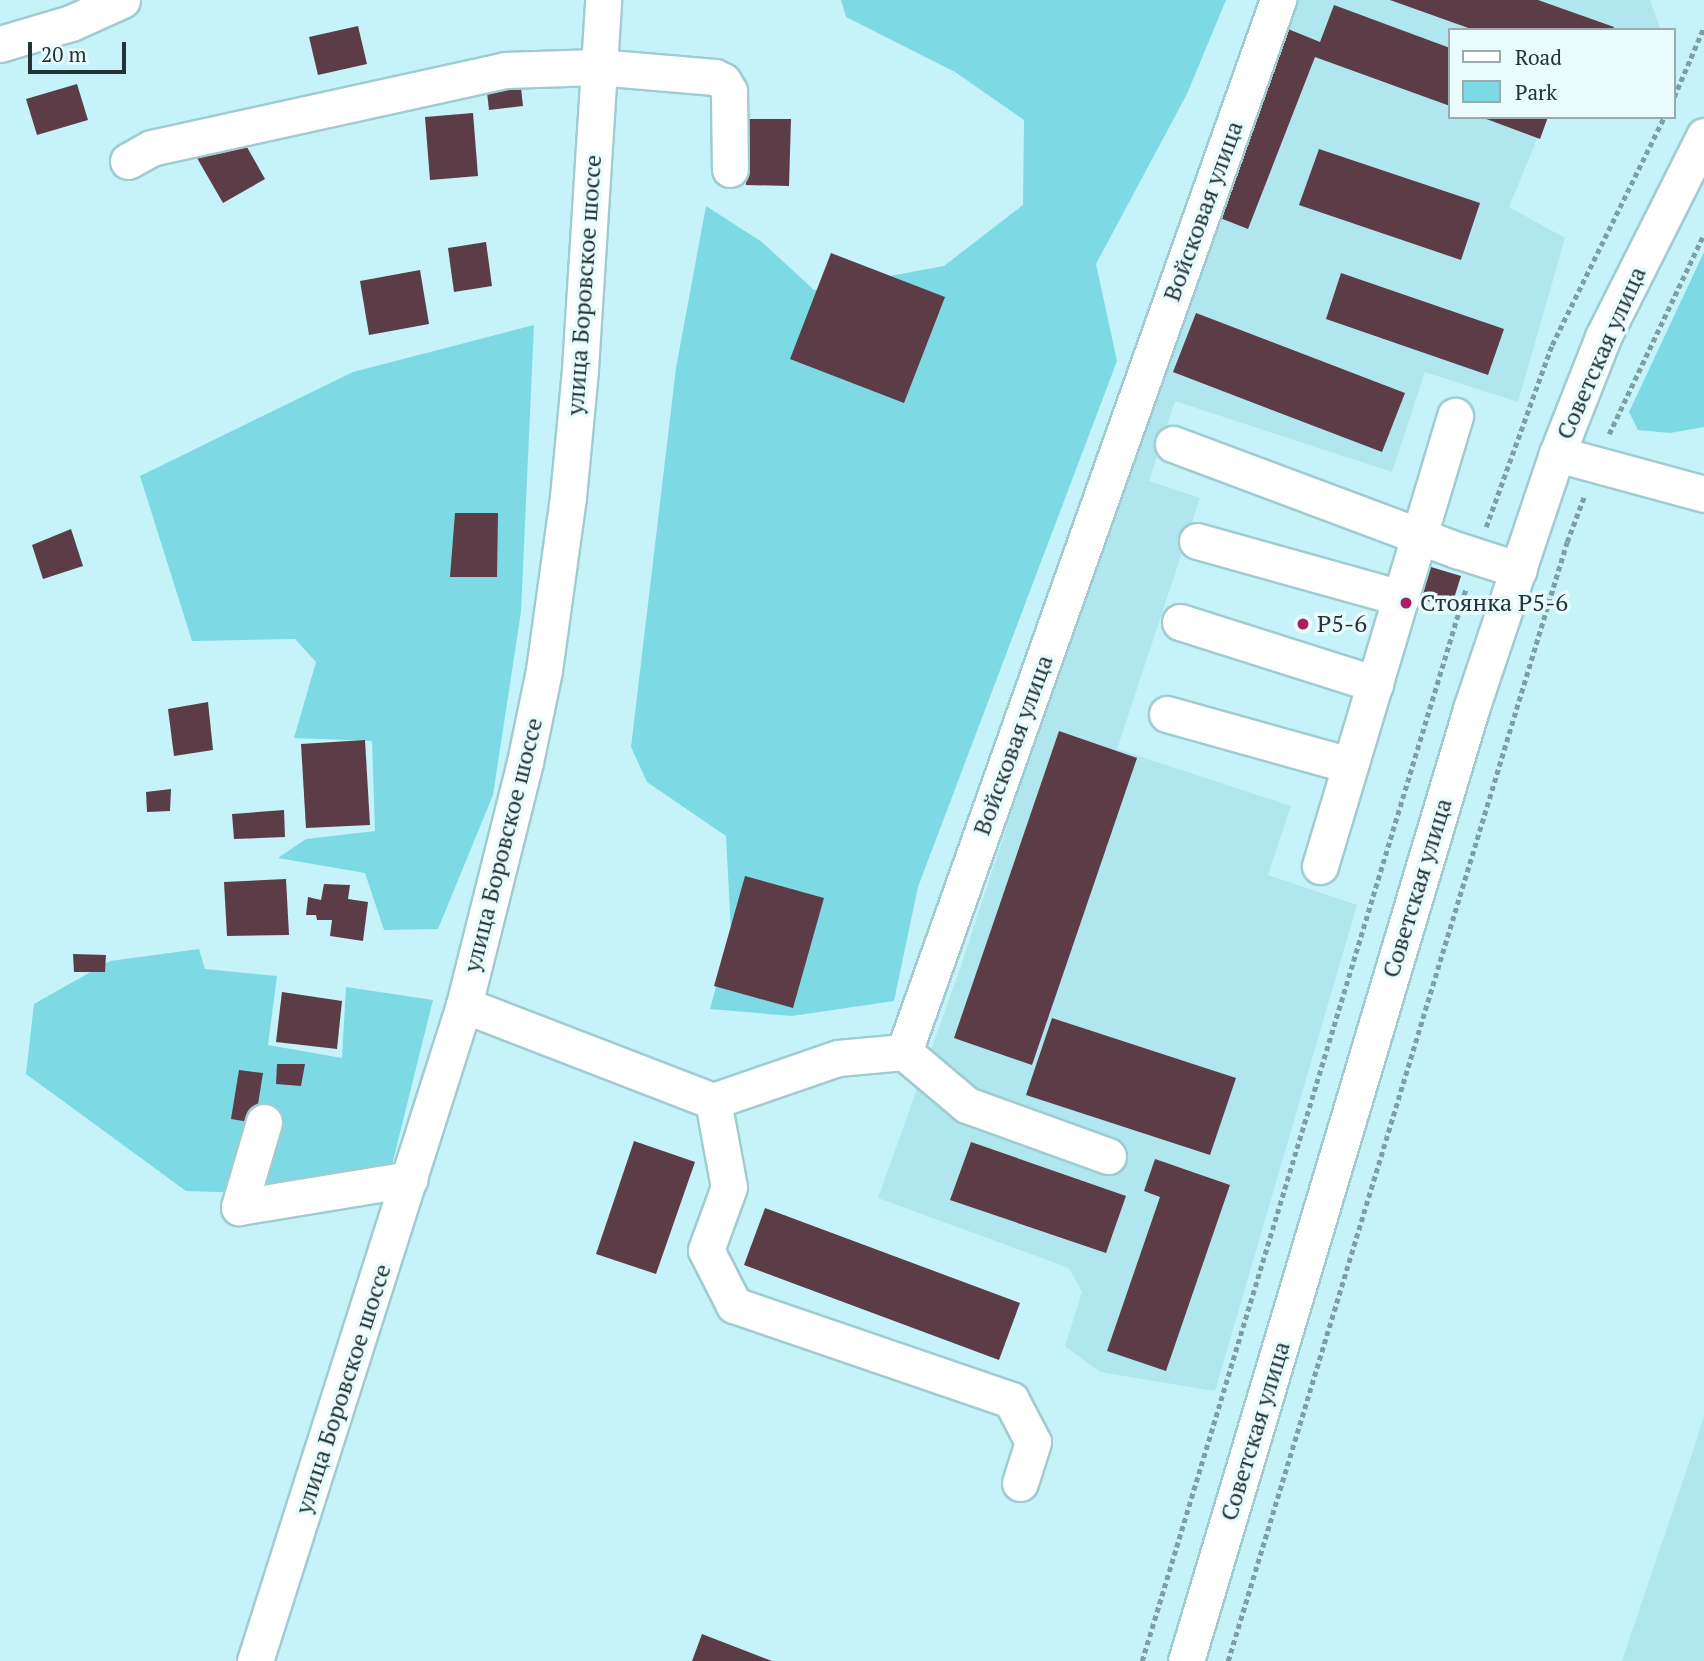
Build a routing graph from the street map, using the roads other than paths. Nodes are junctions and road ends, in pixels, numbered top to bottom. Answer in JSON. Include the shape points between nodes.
{"nodes":[{"id":1,"x":122,"y":0,"type":"edge"},
{"id":2,"x":603,"y":0,"type":"edge"},
{"id":3,"x":1278,"y":0,"type":"edge"},
{"id":4,"x":0,"y":44,"type":"edge"},
{"id":5,"x":598,"y":67,"type":"junction"},
{"id":6,"x":1704,"y":136,"type":"edge"},
{"id":7,"x":128,"y":161,"type":"dead end"},
{"id":8,"x":730,"y":169,"type":"dead end"},
{"id":9,"x":1455,"y":416,"type":"dead end"},
{"id":10,"x":1173,"y":444,"type":"dead end"},
{"id":11,"x":1557,"y":454,"type":"junction"},
{"id":12,"x":1704,"y":494,"type":"edge"},
{"id":13,"x":1419,"y":536,"type":"junction"},
{"id":14,"x":1197,"y":541,"type":"dead end"},
{"id":15,"x":1519,"y":570,"type":"junction"},
{"id":16,"x":1401,"y":598,"type":"junction"},
{"id":17,"x":1180,"y":622,"type":"dead end"},
{"id":18,"x":1375,"y":684,"type":"junction"},
{"id":19,"x":1167,"y":714,"type":"dead end"},
{"id":20,"x":1350,"y":765,"type":"junction"},
{"id":21,"x":1320,"y":866,"type":"dead end"},
{"id":22,"x":464,"y":1005,"type":"junction"},
{"id":23,"x":904,"y":1052,"type":"junction"},
{"id":24,"x":713,"y":1101,"type":"junction"},
{"id":25,"x":264,"y":1122,"type":"dead end"},
{"id":26,"x":1108,"y":1156,"type":"dead end"},
{"id":27,"x":410,"y":1179,"type":"junction"},
{"id":28,"x":1020,"y":1483,"type":"dead end"},
{"id":29,"x":254,"y":1661,"type":"edge"},
{"id":30,"x":1186,"y":1661,"type":"edge"}],
"edges":[{"from":1,"to":4,"type":"street","via":[[71,23]]},
{"from":2,"to":5,"type":"street","name":"улица Боровское шоссе"},
{"from":3,"to":23,"type":"street","name":"Войсковая улица"},
{"from":5,"to":7,"type":"street","via":[[505,70],[150,148]]},
{"from":5,"to":8,"type":"street","via":[[723,81],[729,91]]},
{"from":5,"to":22,"type":"street","name":"улица Боровское шоссе","via":[[579,382],[544,670]]},
{"from":6,"to":11,"type":"street","name":"Советская улица","via":[[1603,337]]},
{"from":9,"to":13,"type":"street"},
{"from":10,"to":13,"type":"street"},
{"from":11,"to":12,"type":"street"},
{"from":11,"to":15,"type":"street","name":"Советская улица"},
{"from":13,"to":15,"type":"street"},
{"from":13,"to":16,"type":"street"},
{"from":14,"to":16,"type":"street"},
{"from":15,"to":30,"type":"street","name":"Советская улица","via":[[1471,709]]},
{"from":16,"to":18,"type":"street"},
{"from":17,"to":18,"type":"street"},
{"from":18,"to":20,"type":"street"},
{"from":19,"to":20,"type":"street"},
{"from":20,"to":21,"type":"street"},
{"from":22,"to":24,"type":"street"},
{"from":22,"to":27,"type":"street","name":"улица Боровское шоссе"},
{"from":23,"to":24,"type":"street","via":[[838,1058]]},
{"from":23,"to":26,"type":"street","via":[[967,1105]]},
{"from":24,"to":28,"type":"street","via":[[729,1187],[706,1250],[734,1304],[1011,1399],[1033,1442]]},
{"from":25,"to":27,"type":"street","via":[[239,1207]]},
{"from":27,"to":29,"type":"street","name":"улица Боровское шоссе"}]}
